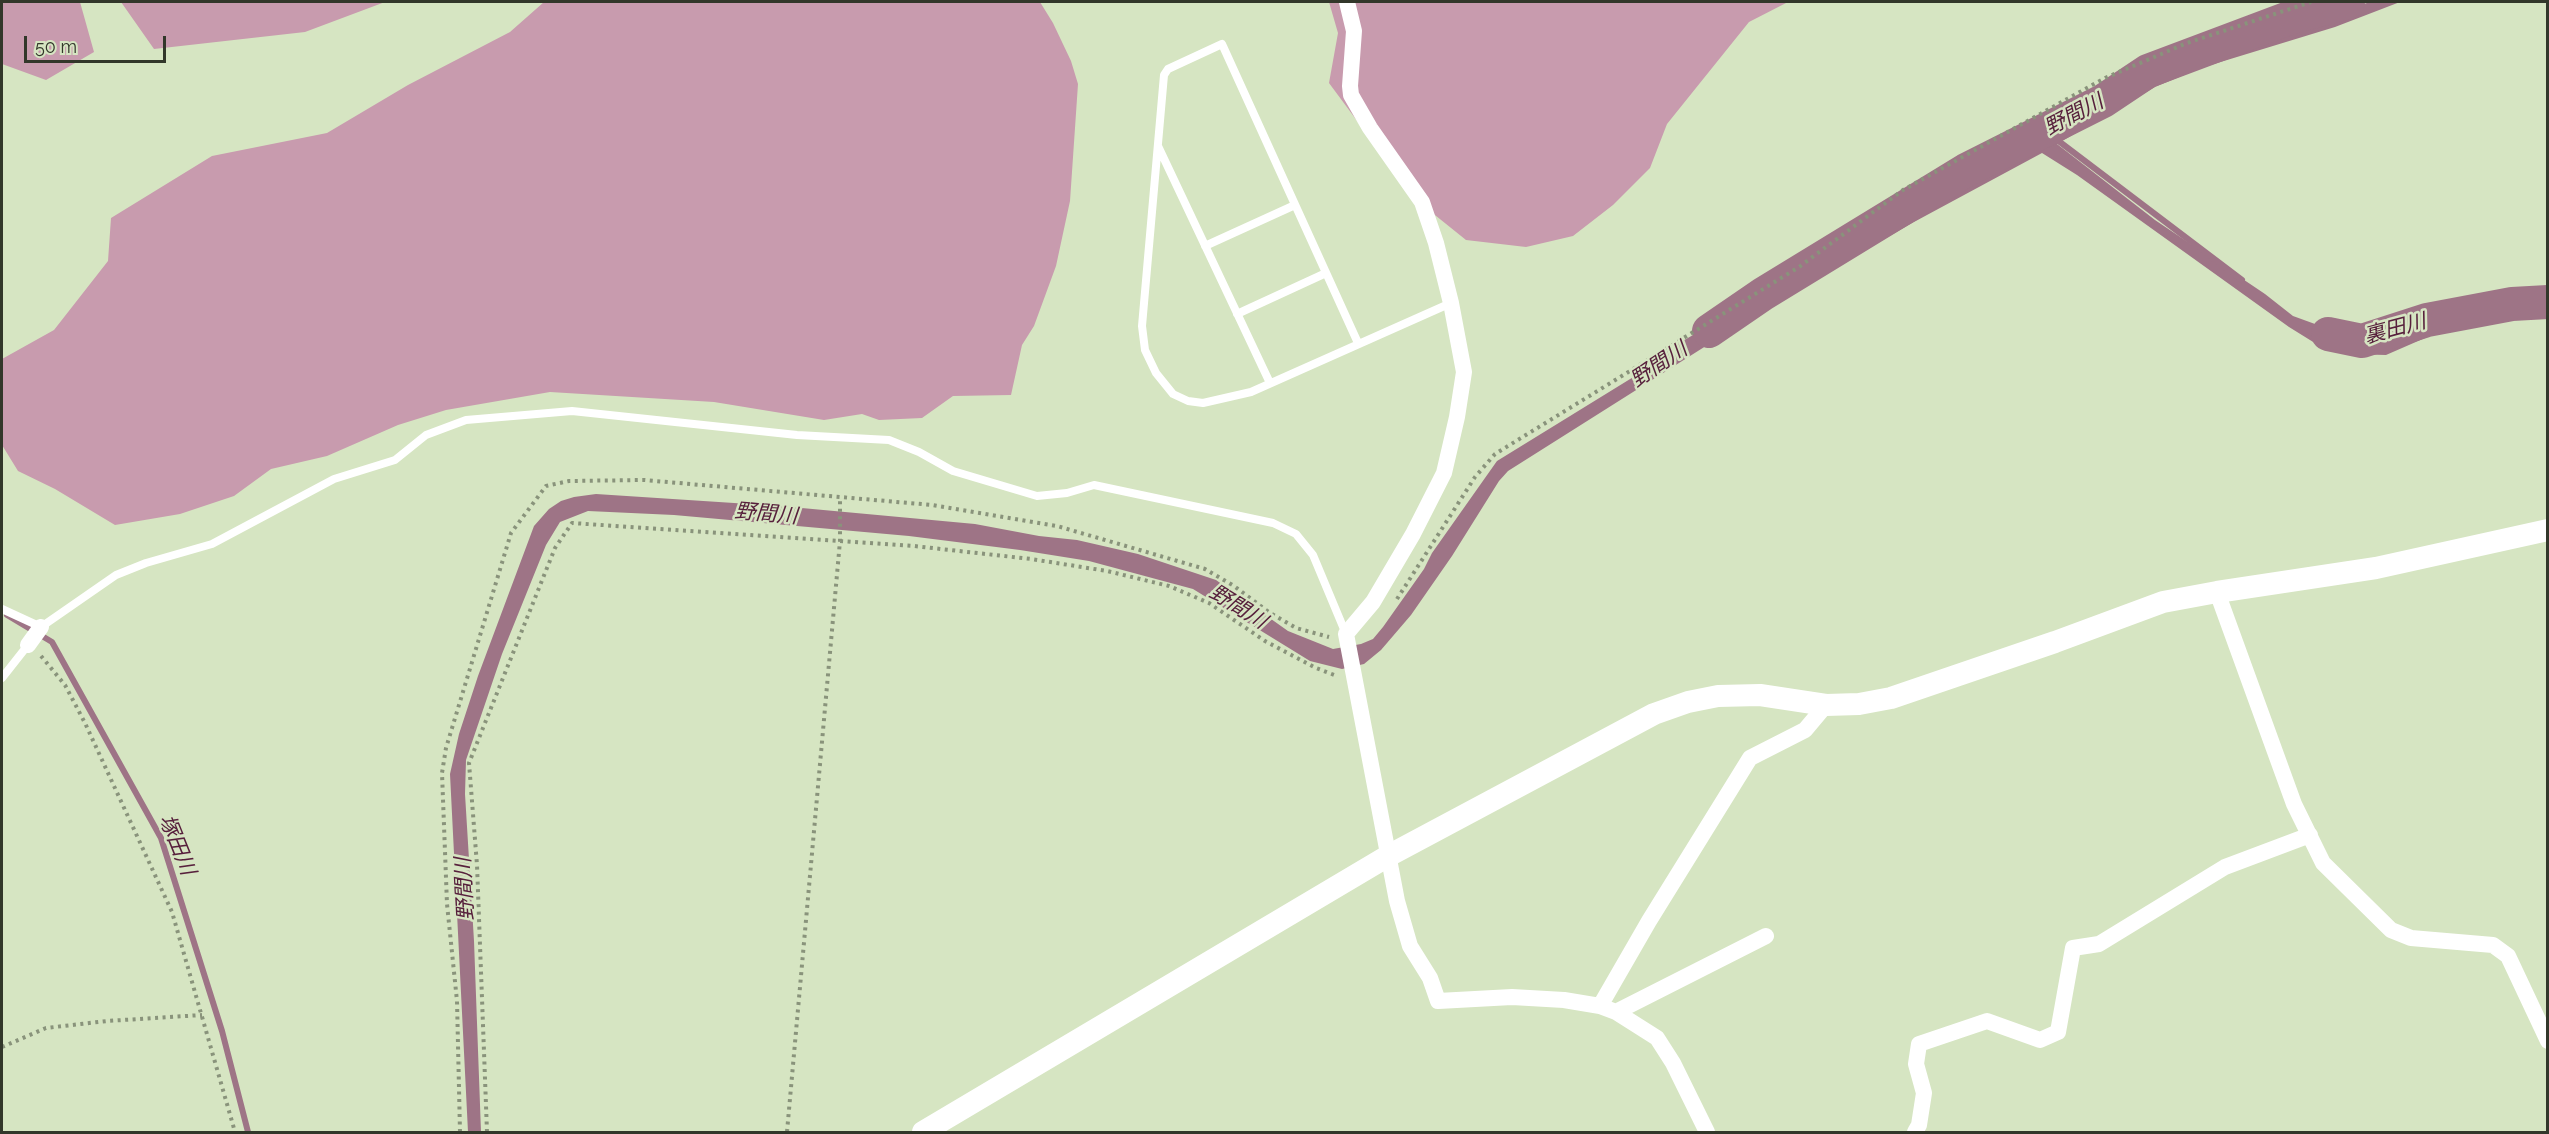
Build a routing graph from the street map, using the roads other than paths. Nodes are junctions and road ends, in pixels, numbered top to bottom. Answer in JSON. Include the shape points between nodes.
{"nodes":[{"id":1,"x":1347,"y":2,"type":"edge"},
{"id":2,"x":1158,"y":146,"type":"junction"},
{"id":3,"x":1295,"y":205,"type":"junction"},
{"id":4,"x":1205,"y":246,"type":"junction"},
{"id":5,"x":1326,"y":273,"type":"junction"},
{"id":6,"x":1451,"y":303,"type":"junction"},
{"id":7,"x":1237,"y":314,"type":"junction"},
{"id":8,"x":1358,"y":343,"type":"junction"},
{"id":9,"x":1270,"y":383,"type":"junction"},
{"id":10,"x":2547,"y":530,"type":"edge"},
{"id":11,"x":2217,"y":592,"type":"junction"},
{"id":12,"x":2,"y":609,"type":"edge"},
{"id":13,"x":40,"y":627,"type":"junction"},
{"id":14,"x":1346,"y":634,"type":"junction"},
{"id":15,"x":28,"y":645,"type":"joint"},
{"id":16,"x":2,"y":678,"type":"edge"},
{"id":17,"x":1826,"y":705,"type":"junction"},
{"id":18,"x":2310,"y":835,"type":"junction"},
{"id":19,"x":1389,"y":856,"type":"junction"},
{"id":20,"x":1766,"y":936,"type":"dead end"},
{"id":21,"x":1608,"y":1009,"type":"junction"},
{"id":22,"x":2547,"y":1041,"type":"edge"},
{"id":23,"x":923,"y":1132,"type":"edge"},
{"id":24,"x":1707,"y":1132,"type":"edge"},
{"id":25,"x":1915,"y":1132,"type":"edge"}],
"edges":[{"from":1,"to":6,"type":"street","via":[[1354,32],[1351,95],[1422,202]]},
{"from":2,"to":3,"type":"lane","via":[[1164,75],[1168,69],[1222,44]]},
{"from":2,"to":4,"type":"lane"},
{"from":2,"to":9,"type":"lane","via":[[1142,326],[1145,350],[1156,374],[1173,394],[1203,404]]},
{"from":3,"to":4,"type":"lane"},
{"from":3,"to":5,"type":"lane"},
{"from":4,"to":7,"type":"lane"},
{"from":5,"to":7,"type":"lane"},
{"from":5,"to":8,"type":"lane"},
{"from":6,"to":8,"type":"lane"},
{"from":6,"to":14,"type":"street","via":[[1464,372],[1444,473],[1373,602]]},
{"from":7,"to":9,"type":"lane"},
{"from":8,"to":9,"type":"lane"},
{"from":10,"to":11,"type":"street","via":[[2376,568]]},
{"from":11,"to":17,"type":"street","via":[[2163,602],[1891,698]]},
{"from":11,"to":18,"type":"street","via":[[2294,804]]},
{"from":12,"to":13,"type":"lane"},
{"from":13,"to":14,"type":"lane","via":[[116,575],[212,544],[334,478],[395,459],[426,435],[466,420],[572,411],[797,435],[889,440],[953,471],[1037,496],[1094,486],[1273,523],[1296,534],[1313,555]]},
{"from":13,"to":15,"type":"street"},
{"from":14,"to":19,"type":"street"},
{"from":15,"to":16,"type":"lane"},
{"from":17,"to":19,"type":"street","via":[[1760,695],[1718,696],[1688,702],[1654,714]]},
{"from":17,"to":21,"type":"street","via":[[1805,730],[1750,758],[1649,921]]},
{"from":18,"to":22,"type":"street","via":[[2323,862],[2391,930],[2411,938],[2493,945],[2508,956]]},
{"from":18,"to":25,"type":"street","via":[[2225,867],[2099,944],[2073,948],[2058,1032],[2040,1041],[1987,1021],[1919,1044],[1916,1064],[1924,1093]]},
{"from":19,"to":21,"type":"street","via":[[1410,946],[1430,978],[1438,1001],[1512,997],[1564,1000]]},
{"from":19,"to":23,"type":"street"},
{"from":20,"to":21,"type":"street"},
{"from":21,"to":24,"type":"street","via":[[1657,1038]]}]}
